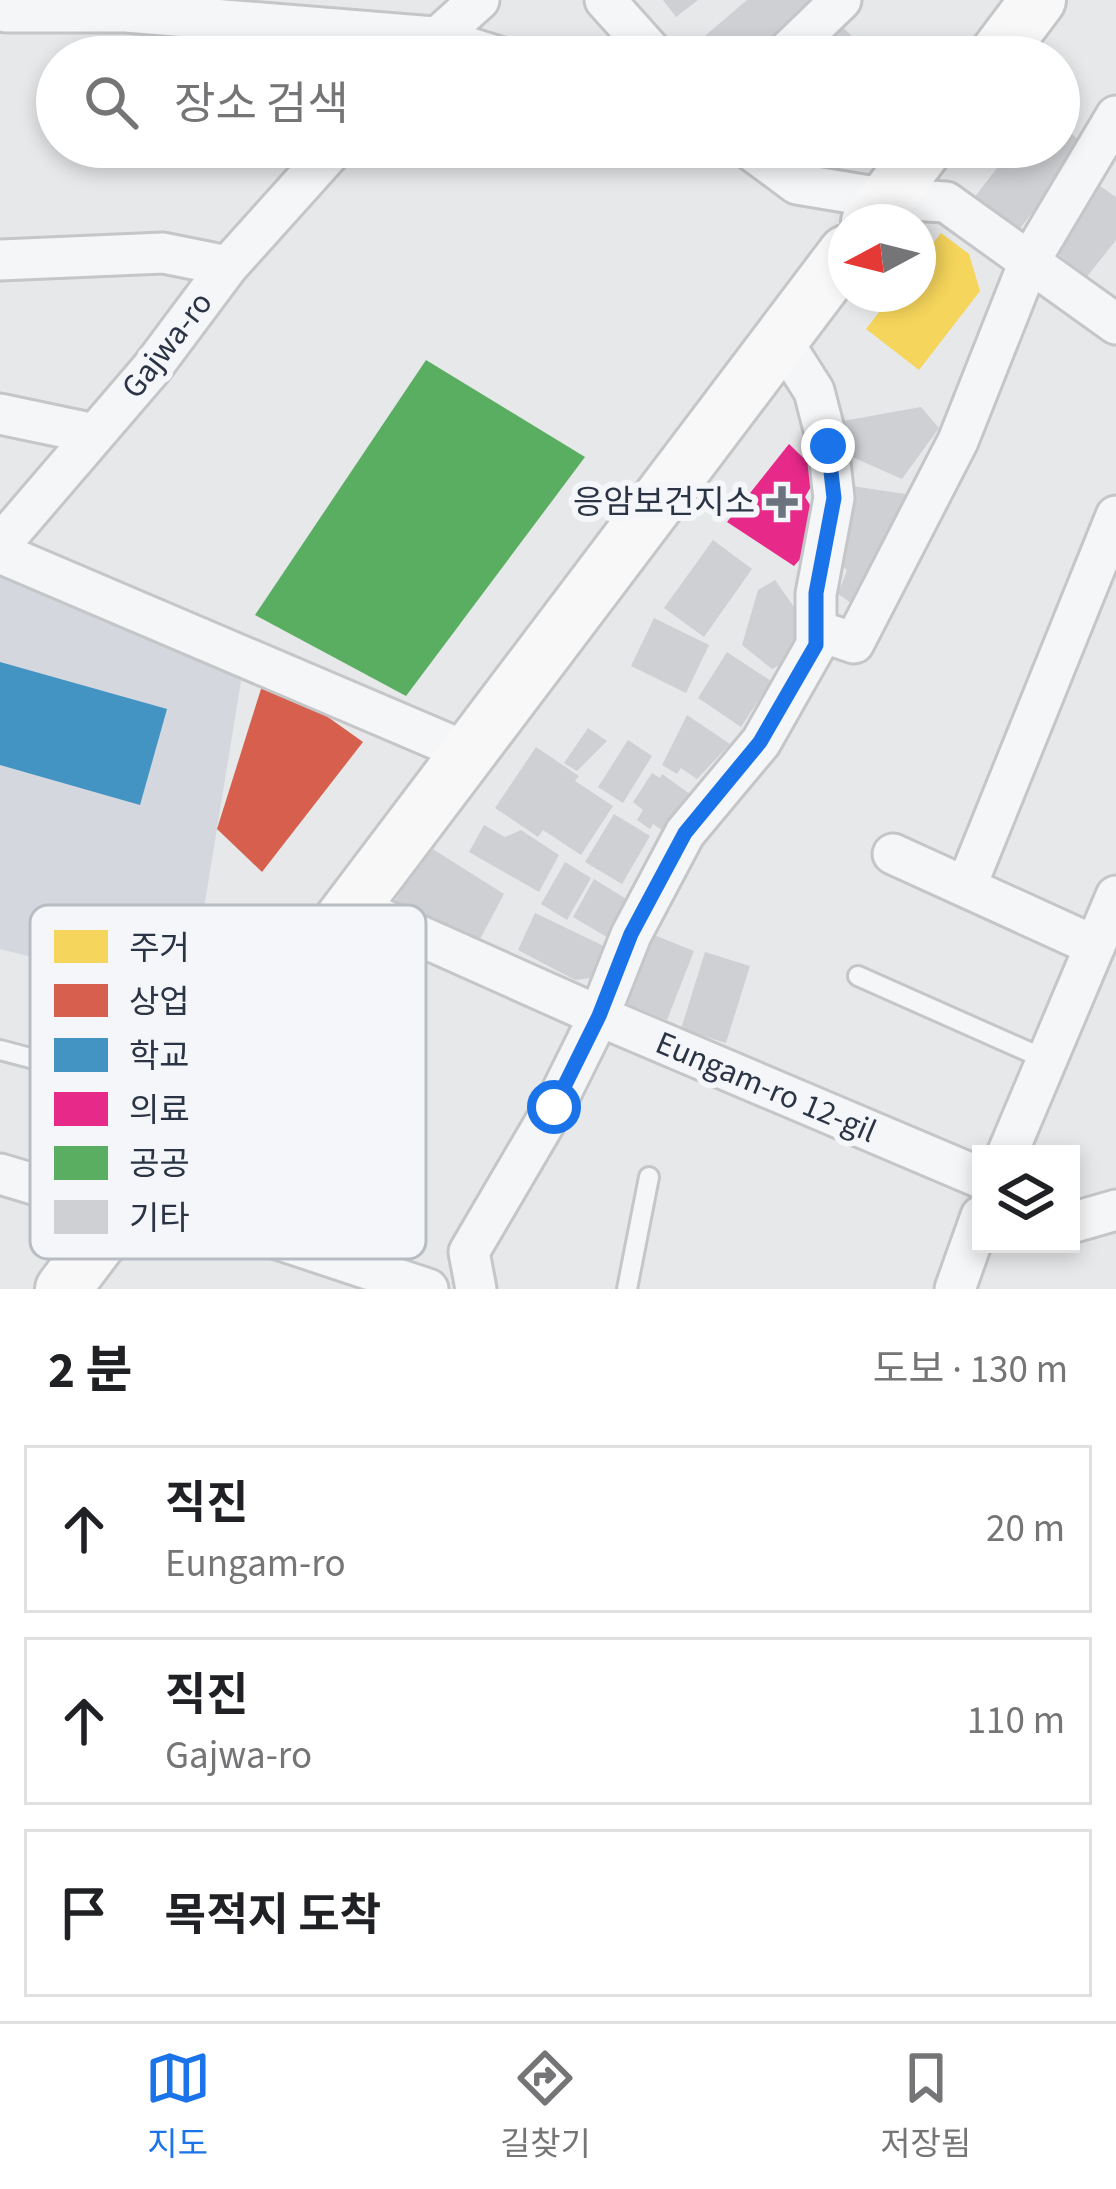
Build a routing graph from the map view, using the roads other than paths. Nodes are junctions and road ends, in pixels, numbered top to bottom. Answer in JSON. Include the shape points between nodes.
{"nodes":[{"id":1,"x":605,"y":0,"type":"edge"},
{"id":2,"x":842,"y":0,"type":"edge"},
{"id":3,"x":1038,"y":0,"type":"edge"},
{"id":4,"x":475,"y":1,"type":"edge"},
{"id":5,"x":126,"y":6,"type":"edge"},
{"id":6,"x":6,"y":12,"type":"dead end"},
{"id":7,"x":345,"y":36,"type":"edge"},
{"id":8,"x":437,"y":36,"type":"edge"},
{"id":9,"x":637,"y":36,"type":"edge"},
{"id":10,"x":804,"y":36,"type":"edge"},
{"id":11,"x":1011,"y":36,"type":"edge"},
{"id":12,"x":1116,"y":116,"type":"edge"},
{"id":13,"x":316,"y":168,"type":"edge"},
{"id":14,"x":775,"y":168,"type":"edge"},
{"id":15,"x":910,"y":168,"type":"edge"},
{"id":16,"x":859,"y":204,"type":"edge"},
{"id":17,"x":883,"y":204,"type":"edge"},
{"id":18,"x":929,"y":204,"type":"edge"},
{"id":19,"x":0,"y":260,"type":"edge"},
{"id":20,"x":1029,"y":262,"type":"junction"},
{"id":21,"x":228,"y":266,"type":"junction"},
{"id":22,"x":828,"y":277,"type":"edge"},
{"id":23,"x":1116,"y":324,"type":"edge"},
{"id":24,"x":781,"y":339,"type":"junction"},
{"id":25,"x":0,"y":414,"type":"edge"},
{"id":26,"x":94,"y":434,"type":"junction"},
{"id":27,"x":1116,"y":516,"type":"edge"},
{"id":28,"x":0,"y":549,"type":"edge"},
{"id":29,"x":816,"y":630,"type":"junction"},
{"id":30,"x":469,"y":753,"type":"junction"},
{"id":31,"x":893,"y":854,"type":"dead end"},
{"id":32,"x":966,"y":887,"type":"junction"},
{"id":33,"x":1116,"y":896,"type":"edge"},
{"id":34,"x":354,"y":905,"type":"edge"},
{"id":35,"x":426,"y":939,"type":"edge"},
{"id":36,"x":1095,"y":946,"type":"junction"},
{"id":37,"x":858,"y":976,"type":"dead end"},
{"id":38,"x":599,"y":1016,"type":"junction"},
{"id":39,"x":0,"y":1050,"type":"edge"},
{"id":40,"x":30,"y":1058,"type":"edge"},
{"id":41,"x":1047,"y":1060,"type":"junction"},
{"id":42,"x":1011,"y":1145,"type":"edge"},
{"id":43,"x":0,"y":1174,"type":"edge"},
{"id":44,"x":972,"y":1174,"type":"edge"},
{"id":45,"x":649,"y":1177,"type":"dead end"},
{"id":46,"x":30,"y":1183,"type":"edge"},
{"id":47,"x":1116,"y":1210,"type":"edge"},
{"id":48,"x":1080,"y":1220,"type":"edge"},
{"id":49,"x":86,"y":1259,"type":"edge"},
{"id":50,"x":338,"y":1259,"type":"edge"},
{"id":51,"x":63,"y":1289,"type":"edge"},
{"id":52,"x":428,"y":1289,"type":"edge"},
{"id":53,"x":476,"y":1289,"type":"edge"},
{"id":54,"x":627,"y":1289,"type":"edge"}],
"edges":[{"from":1,"to":9,"type":"street"},
{"from":2,"to":10,"type":"street"},
{"from":3,"to":11,"type":"main road"},
{"from":4,"to":8,"type":"street"},
{"from":5,"to":6,"type":"street"},
{"from":5,"to":7,"type":"street"},
{"from":12,"to":20,"type":"street"},
{"from":13,"to":21,"type":"street","name":"Gajwa-ro"},
{"from":14,"to":16,"type":"street","via":[[797,184]]},
{"from":15,"to":17,"type":"main road"},
{"from":18,"to":20,"type":"street","via":[[946,202]]},
{"from":19,"to":21,"type":"street","via":[[163,253]]},
{"from":20,"to":23,"type":"street"},
{"from":20,"to":29,"type":"street","via":[[958,441],[854,644]]},
{"from":21,"to":26,"type":"street","name":"Gajwa-ro"},
{"from":22,"to":24,"type":"main road"},
{"from":24,"to":29,"type":"street","via":[[814,391],[828,446],[834,498]]},
{"from":24,"to":30,"type":"main road"},
{"from":25,"to":26,"type":"street"},
{"from":26,"to":28,"type":"street","name":"Gajwa-ro"},
{"from":27,"to":32,"type":"street"},
{"from":28,"to":30,"type":"street","name":"Gajwa-ro"},
{"from":29,"to":38,"type":"street","via":[[816,645],[760,742],[685,833]]},
{"from":30,"to":34,"type":"main road"},
{"from":31,"to":32,"type":"street"},
{"from":32,"to":36,"type":"street"},
{"from":33,"to":36,"type":"street"},
{"from":35,"to":38,"type":"street","name":"Eungam-ro 12-gil"},
{"from":36,"to":41,"type":"street"},
{"from":37,"to":41,"type":"lane"},
{"from":38,"to":44,"type":"street","name":"Eungam-ro 12-gil"},
{"from":38,"to":53,"type":"street","via":[[469,1252]]},
{"from":39,"to":40,"type":"lane"},
{"from":41,"to":42,"type":"street"},
{"from":43,"to":46,"type":"street"},
{"from":45,"to":54,"type":"lane"},
{"from":47,"to":48,"type":"street"},
{"from":49,"to":51,"type":"main road"},
{"from":50,"to":52,"type":"street"}]}
